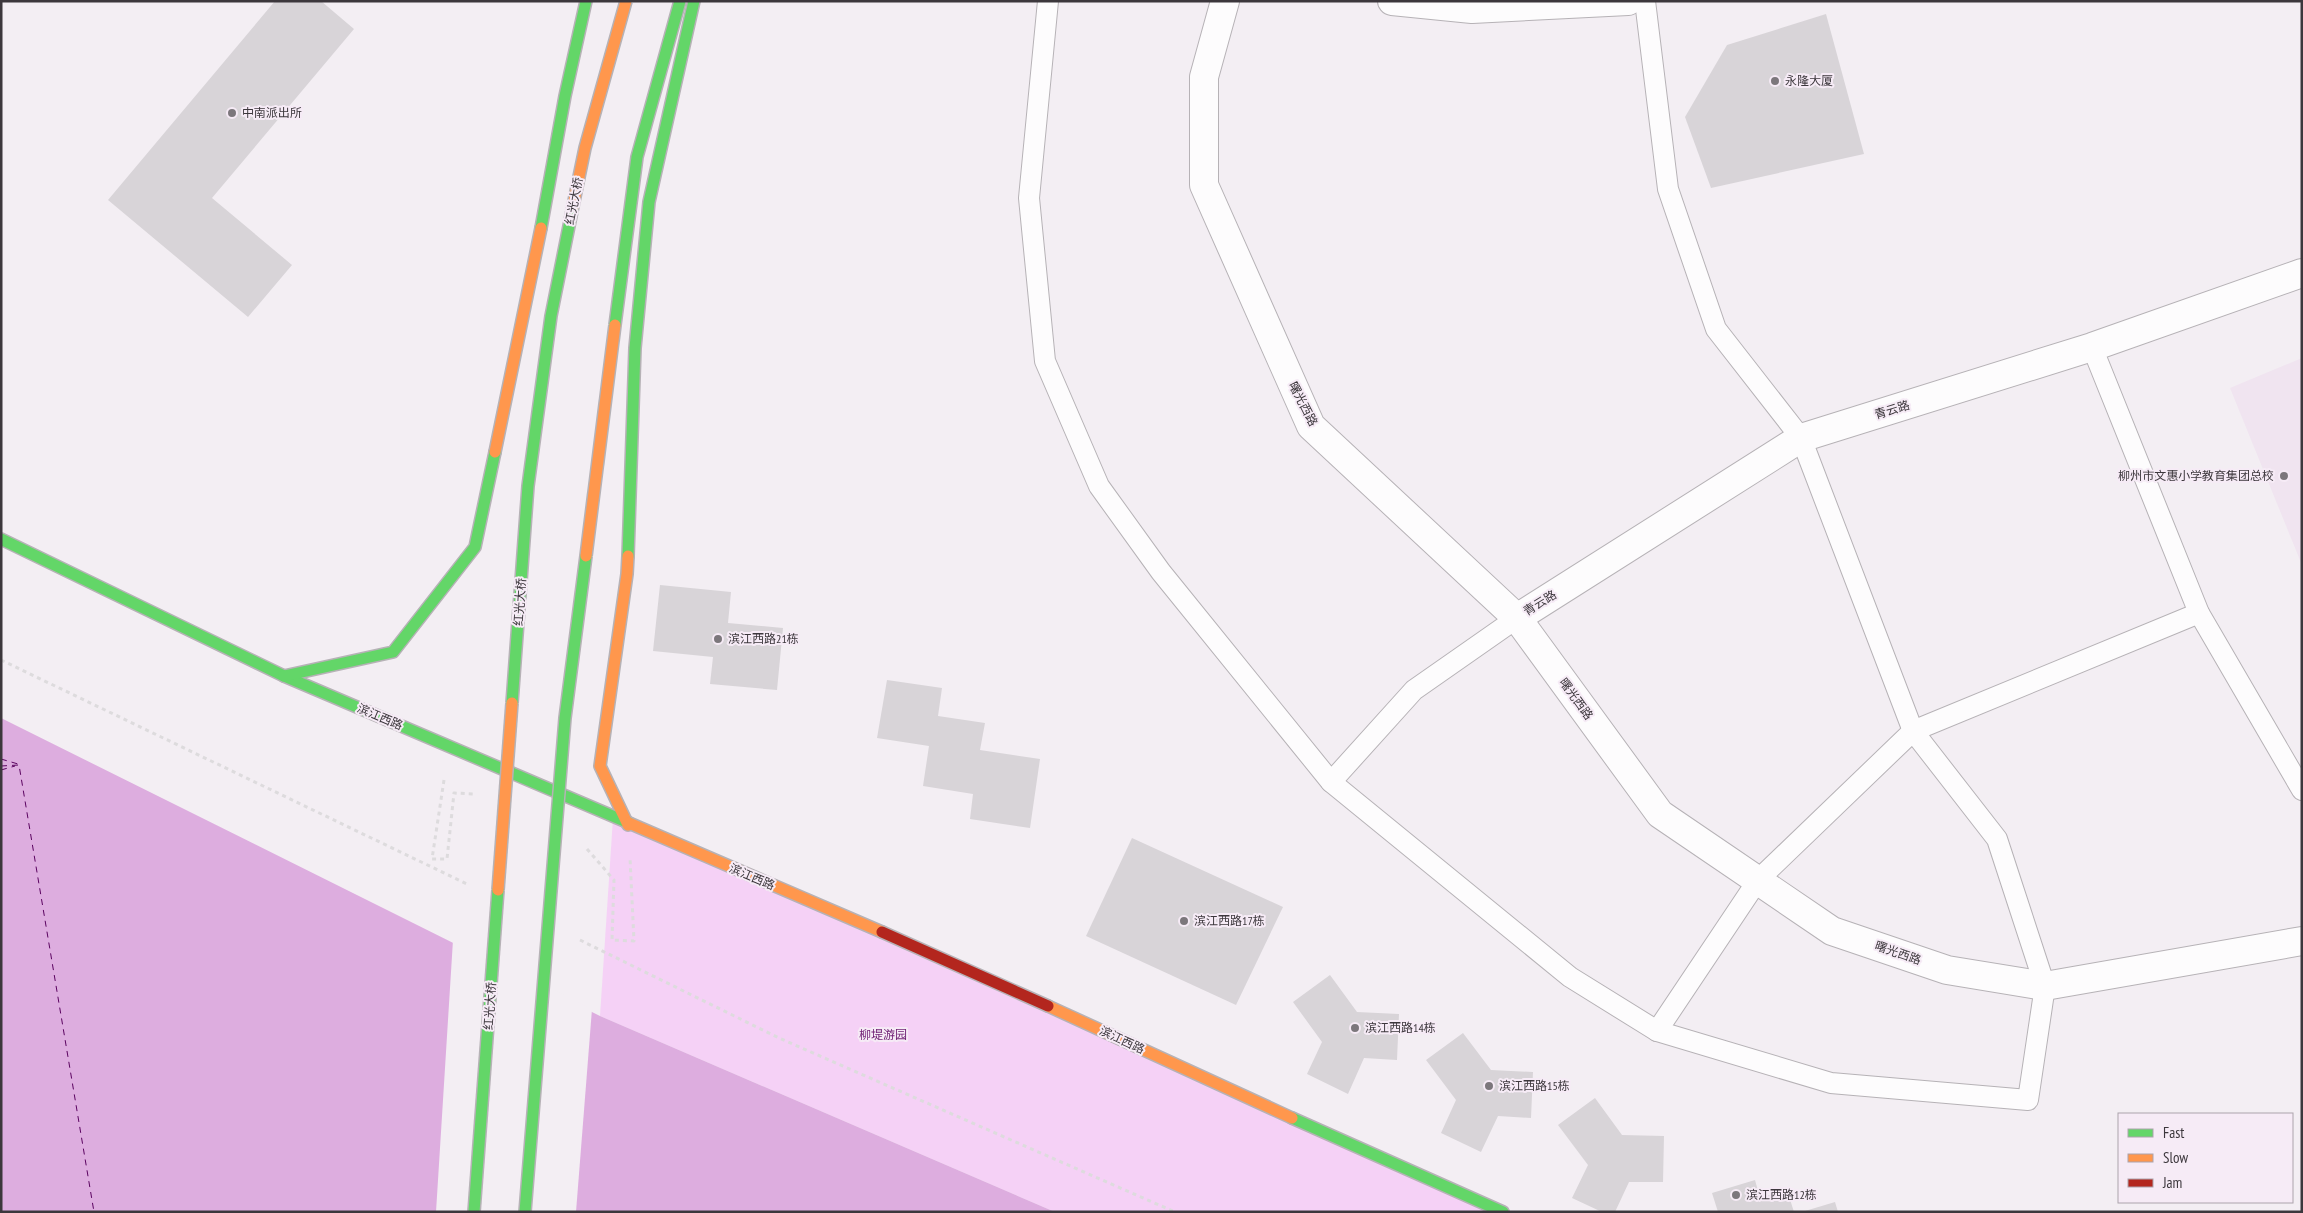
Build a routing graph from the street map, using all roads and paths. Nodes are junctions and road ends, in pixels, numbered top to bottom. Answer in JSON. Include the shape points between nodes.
{"nodes":[{"id":1,"x":586,"y":1,"type":"edge"},
{"id":2,"x":626,"y":1,"type":"edge"},
{"id":3,"x":680,"y":1,"type":"edge"},
{"id":4,"x":694,"y":1,"type":"edge"},
{"id":5,"x":1048,"y":1,"type":"edge"},
{"id":6,"x":1225,"y":1,"type":"edge"},
{"id":7,"x":1392,"y":1,"type":"edge"},
{"id":8,"x":1628,"y":1,"type":"edge"},
{"id":9,"x":1645,"y":1,"type":"edge"},
{"id":10,"x":2302,"y":273,"type":"edge"},
{"id":11,"x":2092,"y":347,"type":"junction"},
{"id":12,"x":1801,"y":438,"type":"junction"},
{"id":13,"x":1,"y":539,"type":"edge"},
{"id":14,"x":2199,"y":613,"type":"junction"},
{"id":15,"x":1517,"y":618,"type":"junction"},
{"id":16,"x":1,"y":660,"type":"edge"},
{"id":17,"x":284,"y":676,"type":"junction"},
{"id":18,"x":1913,"y":731,"type":"junction"},
{"id":19,"x":448,"y":747,"type":"junction"},
{"id":20,"x":1331,"y":782,"type":"junction"},
{"id":21,"x":2302,"y":790,"type":"edge"},
{"id":22,"x":505,"y":796,"type":"junction"},
{"id":23,"x":556,"y":815,"type":"junction"},
{"id":24,"x":628,"y":824,"type":"junction"},
{"id":25,"x":1758,"y":880,"type":"junction"},
{"id":26,"x":471,"y":886,"type":"dead end"},
{"id":27,"x":577,"y":938,"type":"dead end"},
{"id":28,"x":2302,"y":941,"type":"edge"},
{"id":29,"x":2045,"y":986,"type":"junction"},
{"id":30,"x":1657,"y":1031,"type":"junction"},
{"id":31,"x":474,"y":1212,"type":"edge"},
{"id":32,"x":525,"y":1212,"type":"edge"},
{"id":33,"x":1175,"y":1212,"type":"edge"},
{"id":34,"x":1503,"y":1212,"type":"edge"}],
"edges":[{"from":1,"to":17,"type":"street","via":[[564,96],[527,302],[475,547],[393,652]]},
{"from":2,"to":22,"type":"street","name":"红光大桥","bridge":true,"via":[[585,148],[551,316],[528,486]]},
{"from":3,"to":23,"type":"street","bridge":true,"via":[[637,158],[565,718]]},
{"from":4,"to":24,"type":"street","via":[[649,202],[635,348],[627,574],[600,766]]},
{"from":5,"to":20,"type":"lane","via":[[1029,198],[1046,361],[1099,486],[1161,572]]},
{"from":6,"to":15,"type":"street","name":"曙光西路","via":[[1204,77],[1204,185],[1311,426]]},
{"from":7,"to":8,"type":"street","via":[[1472,9]]},
{"from":9,"to":12,"type":"lane","via":[[1668,188],[1716,329]]},
{"from":10,"to":11,"type":"street","name":"青云路"},
{"from":11,"to":12,"type":"street","name":"青云路"},
{"from":11,"to":14,"type":"lane"},
{"from":12,"to":15,"type":"street","name":"青云路"},
{"from":12,"to":18,"type":"lane"},
{"from":13,"to":17,"type":"street","name":"滨江西路"},
{"from":14,"to":18,"type":"lane"},
{"from":14,"to":21,"type":"lane"},
{"from":15,"to":20,"type":"lane","via":[[1414,690]]},
{"from":15,"to":25,"type":"street","name":"曙光西路","via":[[1660,814]]},
{"from":16,"to":26,"type":"path"},
{"from":17,"to":19,"type":"street","name":"滨江西路"},
{"from":18,"to":25,"type":"lane"},
{"from":18,"to":29,"type":"lane","via":[[1997,839]]},
{"from":19,"to":22,"type":"path","via":[[432,859],[447,858],[454,793]]},
{"from":19,"to":24,"type":"street","name":"滨江西路"},
{"from":20,"to":30,"type":"lane","via":[[1570,977]]},
{"from":22,"to":31,"type":"street","name":"红光大桥","bridge":true},
{"from":23,"to":24,"type":"path","via":[[614,880],[612,940],[634,941]]},
{"from":23,"to":32,"type":"street","bridge":true},
{"from":24,"to":34,"type":"street","name":"滨江西路","via":[[930,952]]},
{"from":25,"to":29,"type":"street","name":"曙光西路","via":[[1832,931],[1947,970]]},
{"from":25,"to":30,"type":"lane"},
{"from":27,"to":33,"type":"path","via":[[779,1038]]},
{"from":28,"to":29,"type":"street","name":"曙光西路"},
{"from":29,"to":30,"type":"lane","via":[[2028,1100],[1831,1083]]}]}
